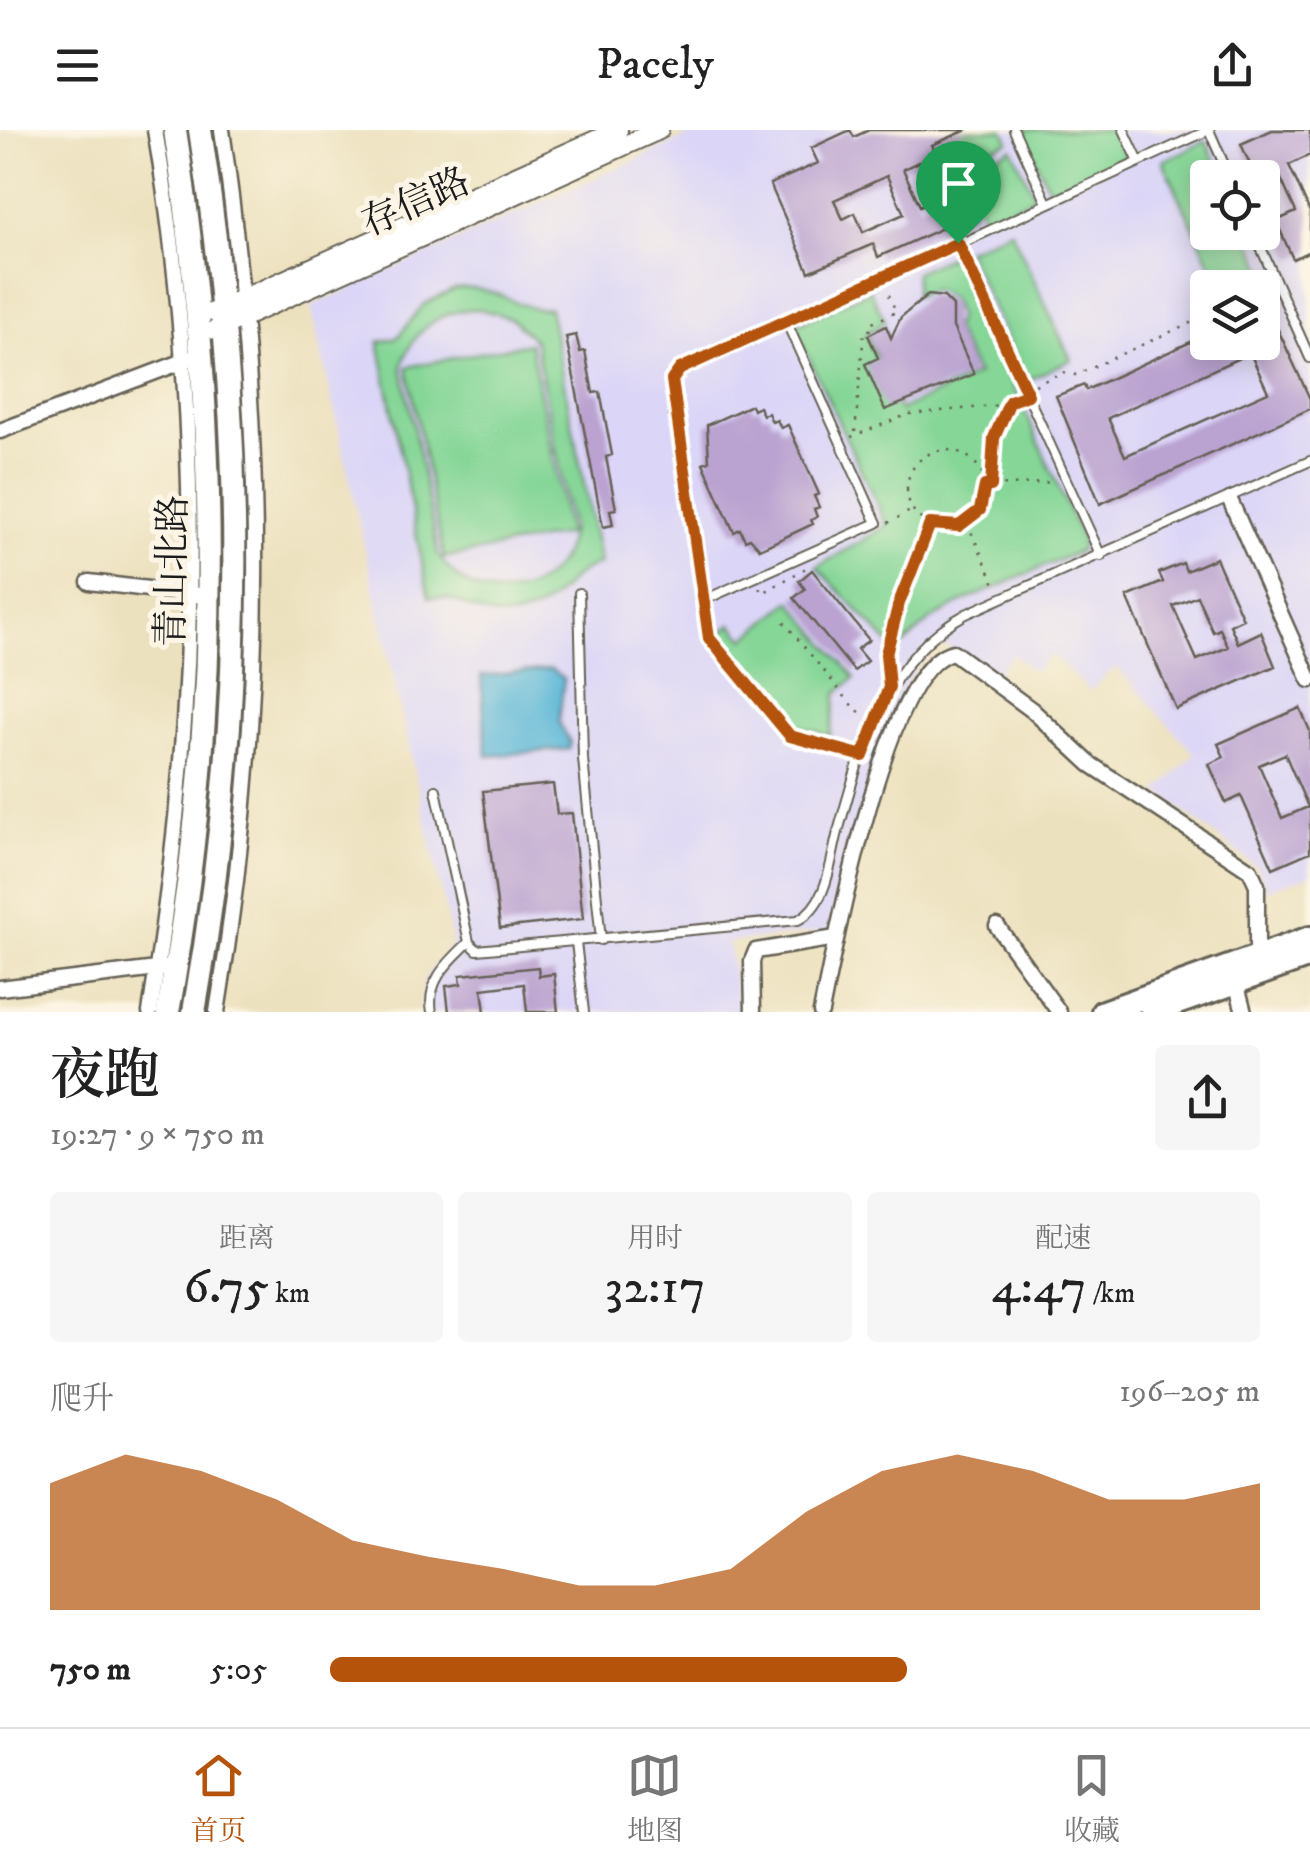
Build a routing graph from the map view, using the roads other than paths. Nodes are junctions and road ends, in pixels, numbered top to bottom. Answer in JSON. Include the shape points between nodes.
{"nodes":[{"id":1,"x":155,"y":130,"type":"edge"},
{"id":2,"x":175,"y":130,"type":"edge"},
{"id":3,"x":200,"y":130,"type":"edge"},
{"id":4,"x":222,"y":130,"type":"edge"},
{"id":5,"x":618,"y":130,"type":"edge"},
{"id":6,"x":658,"y":130,"type":"edge"},
{"id":7,"x":1014,"y":130,"type":"edge"},
{"id":8,"x":1124,"y":130,"type":"edge"},
{"id":9,"x":1209,"y":130,"type":"edge"},
{"id":10,"x":1222,"y":160,"type":"edge"},
{"id":11,"x":1138,"y":162,"type":"junction"},
{"id":12,"x":1047,"y":203,"type":"junction"},
{"id":13,"x":958,"y":243,"type":"junction"},
{"id":14,"x":1262,"y":250,"type":"edge"},
{"id":15,"x":234,"y":312,"type":"junction"},
{"id":16,"x":786,"y":320,"type":"junction"},
{"id":17,"x":196,"y":342,"type":"junction"},
{"id":18,"x":1310,"y":358,"type":"edge"},
{"id":19,"x":0,"y":432,"type":"edge"},
{"id":20,"x":1310,"y":461,"type":"edge"},
{"id":21,"x":1230,"y":500,"type":"junction"},
{"id":22,"x":1100,"y":556,"type":"junction"},
{"id":23,"x":90,"y":582,"type":"dead end"},
{"id":24,"x":580,"y":593,"type":"dead end"},
{"id":25,"x":200,"y":595,"type":"junction"},
{"id":26,"x":702,"y":601,"type":"junction"},
{"id":27,"x":1310,"y":680,"type":"edge"},
{"id":28,"x":863,"y":756,"type":"junction"},
{"id":29,"x":436,"y":790,"type":"dead end"},
{"id":30,"x":997,"y":926,"type":"dead end"},
{"id":31,"x":836,"y":938,"type":"junction"},
{"id":32,"x":1310,"y":938,"type":"edge"},
{"id":33,"x":601,"y":940,"type":"junction"},
{"id":34,"x":469,"y":942,"type":"junction"},
{"id":35,"x":576,"y":942,"type":"junction"},
{"id":36,"x":1310,"y":956,"type":"edge"},
{"id":37,"x":1257,"y":957,"type":"junction"},
{"id":38,"x":167,"y":968,"type":"junction"},
{"id":39,"x":1236,"y":982,"type":"junction"},
{"id":40,"x":0,"y":988,"type":"edge"},
{"id":41,"x":150,"y":1012,"type":"edge"},
{"id":42,"x":168,"y":1012,"type":"edge"},
{"id":43,"x":194,"y":1012,"type":"edge"},
{"id":44,"x":217,"y":1012,"type":"edge"},
{"id":45,"x":432,"y":1012,"type":"edge"},
{"id":46,"x":584,"y":1012,"type":"edge"},
{"id":47,"x":753,"y":1012,"type":"edge"},
{"id":48,"x":821,"y":1012,"type":"edge"},
{"id":49,"x":1059,"y":1012,"type":"edge"},
{"id":50,"x":1103,"y":1012,"type":"edge"},
{"id":51,"x":1152,"y":1012,"type":"edge"},
{"id":52,"x":1244,"y":1012,"type":"edge"}],
"edges":[{"from":1,"to":17,"type":"street"},
{"from":2,"to":17,"type":"main road","name":"青山北路"},
{"from":3,"to":15,"type":"main road","name":"青山北路"},
{"from":4,"to":15,"type":"street"},
{"from":5,"to":15,"type":"street","name":"存信路"},
{"from":6,"to":15,"type":"street","name":"存信路"},
{"from":7,"to":12,"type":"lane"},
{"from":8,"to":11,"type":"lane"},
{"from":9,"to":10,"type":"lane"},
{"from":9,"to":11,"type":"lane"},
{"from":11,"to":12,"type":"lane"},
{"from":12,"to":13,"type":"lane"},
{"from":13,"to":16,"type":"lane"},
{"from":13,"to":22,"type":"lane"},
{"from":14,"to":18,"type":"lane"},
{"from":15,"to":17,"type":"street","name":"存信路"},
{"from":15,"to":43,"type":"main road","name":"青山北路","via":[[232,672]]},
{"from":15,"to":44,"type":"street","via":[[254,422],[258,635]]},
{"from":16,"to":26,"type":"lane","via":[[680,369],[672,380]]},
{"from":16,"to":26,"type":"lane","via":[[877,523]]},
{"from":17,"to":19,"type":"street"},
{"from":17,"to":25,"type":"main road","name":"青山北路","via":[[209,469]]},
{"from":20,"to":21,"type":"lane"},
{"from":21,"to":22,"type":"lane"},
{"from":21,"to":27,"type":"street"},
{"from":22,"to":28,"type":"lane","via":[[939,630],[889,687]]},
{"from":23,"to":25,"type":"street"},
{"from":24,"to":33,"type":"lane","via":[[582,759]]},
{"from":25,"to":38,"type":"main road","name":"青山北路","via":[[200,767]]},
{"from":26,"to":28,"type":"lane","via":[[713,645],[790,736]]},
{"from":28,"to":33,"type":"lane","via":[[821,895],[805,916]]},
{"from":29,"to":34,"type":"lane"},
{"from":30,"to":49,"type":"street"},
{"from":31,"to":37,"type":"street","via":[[852,862],[896,725],[920,682],[953,652],[1032,710],[1090,764],[1250,870],[1258,891]]},
{"from":31,"to":47,"type":"street","via":[[756,951]]},
{"from":31,"to":48,"type":"street"},
{"from":32,"to":37,"type":"main road"},
{"from":33,"to":35,"type":"lane"},
{"from":34,"to":35,"type":"lane","via":[[482,951]]},
{"from":34,"to":45,"type":"lane","via":[[440,971]]},
{"from":35,"to":46,"type":"lane"},
{"from":36,"to":39,"type":"main road"},
{"from":37,"to":50,"type":"main road"},
{"from":38,"to":40,"type":"street"},
{"from":38,"to":41,"type":"street"},
{"from":38,"to":42,"type":"main road","name":"青山北路"},
{"from":39,"to":51,"type":"main road"},
{"from":39,"to":52,"type":"street"}]}
